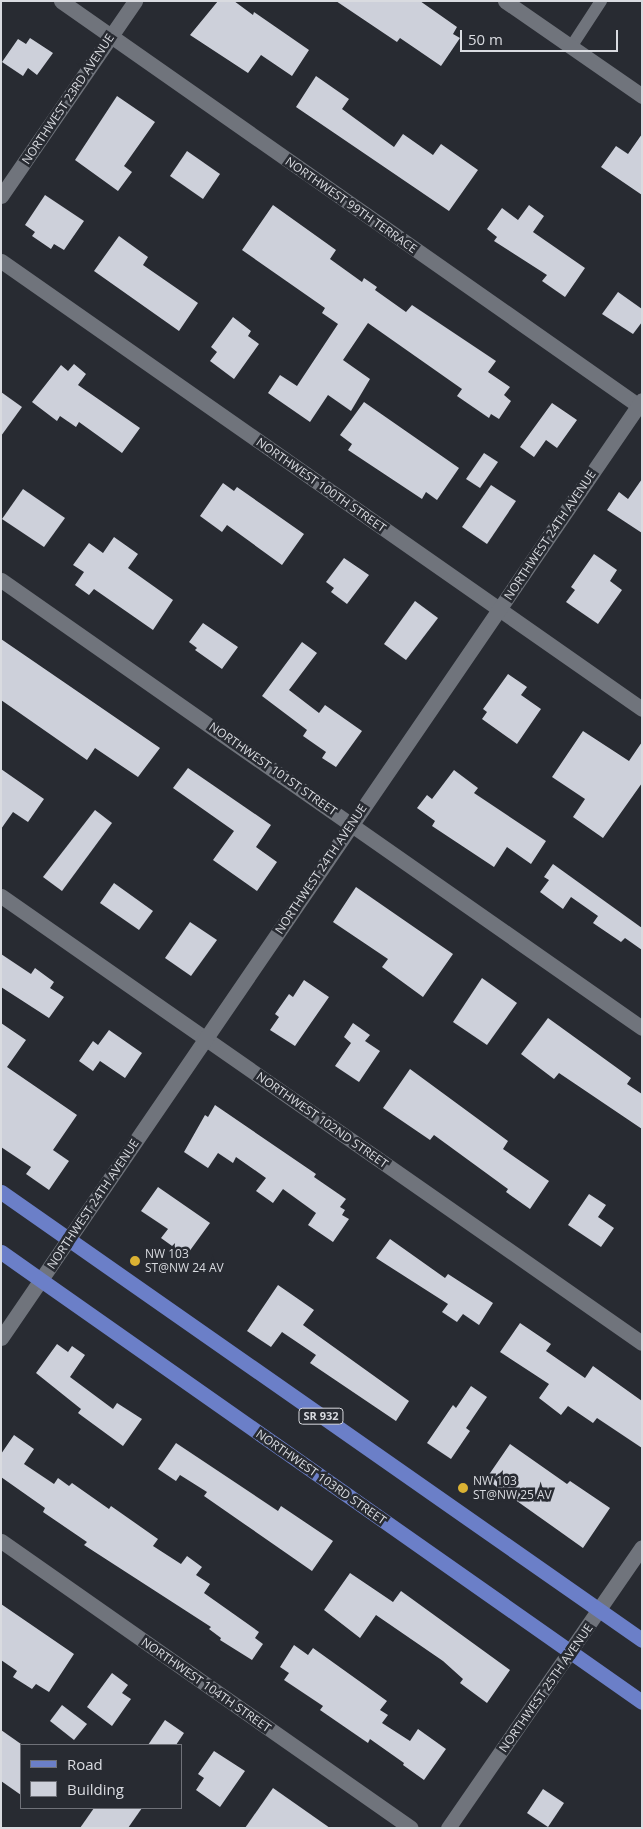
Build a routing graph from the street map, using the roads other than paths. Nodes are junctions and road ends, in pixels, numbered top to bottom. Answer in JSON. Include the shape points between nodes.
{"nodes":[{"id":1,"x":61,"y":1,"type":"edge"},
{"id":2,"x":135,"y":1,"type":"edge"},
{"id":3,"x":504,"y":1,"type":"edge"},
{"id":4,"x":601,"y":1,"type":"edge"},
{"id":5,"x":110,"y":36,"type":"junction"},
{"id":6,"x":571,"y":47,"type":"junction"},
{"id":7,"x":642,"y":96,"type":"edge"},
{"id":8,"x":1,"y":196,"type":"edge"},
{"id":9,"x":1,"y":261,"type":"edge"},
{"id":10,"x":641,"y":404,"type":"edge"},
{"id":11,"x":1,"y":580,"type":"edge"},
{"id":12,"x":499,"y":609,"type":"junction"},
{"id":13,"x":642,"y":708,"type":"edge"},
{"id":14,"x":352,"y":824,"type":"junction"},
{"id":15,"x":1,"y":896,"type":"edge"},
{"id":16,"x":642,"y":1028,"type":"edge"},
{"id":17,"x":205,"y":1038,"type":"junction"},
{"id":18,"x":1,"y":1192,"type":"edge"},
{"id":19,"x":69,"y":1240,"type":"junction"},
{"id":20,"x":1,"y":1252,"type":"edge"},
{"id":21,"x":42,"y":1280,"type":"junction"},
{"id":22,"x":1,"y":1338,"type":"edge"},
{"id":23,"x":642,"y":1344,"type":"edge"},
{"id":24,"x":1,"y":1541,"type":"edge"},
{"id":25,"x":642,"y":1547,"type":"edge"},
{"id":26,"x":600,"y":1610,"type":"junction"},
{"id":27,"x":642,"y":1640,"type":"edge"},
{"id":28,"x":571,"y":1652,"type":"junction"},
{"id":29,"x":642,"y":1702,"type":"edge"},
{"id":30,"x":411,"y":1828,"type":"edge"},
{"id":31,"x":448,"y":1828,"type":"edge"}],
"edges":[{"from":1,"to":5,"type":"street","name":"NORTHWEST 99TH TERRACE"},
{"from":2,"to":5,"type":"street","name":"NORTHWEST 23RD AVENUE"},
{"from":3,"to":6,"type":"street"},
{"from":4,"to":6,"type":"lane"},
{"from":5,"to":8,"type":"street","name":"NORTHWEST 23RD AVENUE"},
{"from":5,"to":10,"type":"street","name":"NORTHWEST 99TH TERRACE"},
{"from":6,"to":7,"type":"street"},
{"from":9,"to":12,"type":"street","name":"NORTHWEST 100TH STREET"},
{"from":10,"to":12,"type":"street","name":"NORTHWEST 24TH AVENUE"},
{"from":11,"to":14,"type":"street","name":"NORTHWEST 101ST STREET"},
{"from":12,"to":13,"type":"street","name":"NORTHWEST 100TH STREET"},
{"from":12,"to":14,"type":"street","name":"NORTHWEST 24TH AVENUE"},
{"from":14,"to":16,"type":"street","name":"NORTHWEST 101ST STREET"},
{"from":14,"to":17,"type":"street","name":"NORTHWEST 24TH AVENUE"},
{"from":15,"to":17,"type":"street","name":"NORTHWEST 102ND STREET"},
{"from":17,"to":19,"type":"street","name":"NORTHWEST 24TH AVENUE"},
{"from":17,"to":23,"type":"street","name":"NORTHWEST 102ND STREET"},
{"from":18,"to":19,"type":"main road","number":"SR 932"},
{"from":19,"to":21,"type":"street","name":"NORTHWEST 24TH AVENUE"},
{"from":19,"to":26,"type":"main road","number":"SR 932"},
{"from":20,"to":21,"type":"main road","name":"NORTHWEST 103RD STREET"},
{"from":21,"to":22,"type":"street","name":"NORTHWEST 24TH AVENUE"},
{"from":21,"to":28,"type":"main road","name":"NORTHWEST 103RD STREET"},
{"from":24,"to":30,"type":"street","name":"NORTHWEST 104TH STREET"},
{"from":25,"to":26,"type":"street","name":"NORTHWEST 25TH AVENUE"},
{"from":26,"to":27,"type":"main road","number":"SR 932"},
{"from":26,"to":28,"type":"street","name":"NORTHWEST 25TH AVENUE"},
{"from":28,"to":29,"type":"main road","name":"NORTHWEST 103RD STREET"},
{"from":28,"to":31,"type":"street","name":"NORTHWEST 25TH AVENUE"}]}
